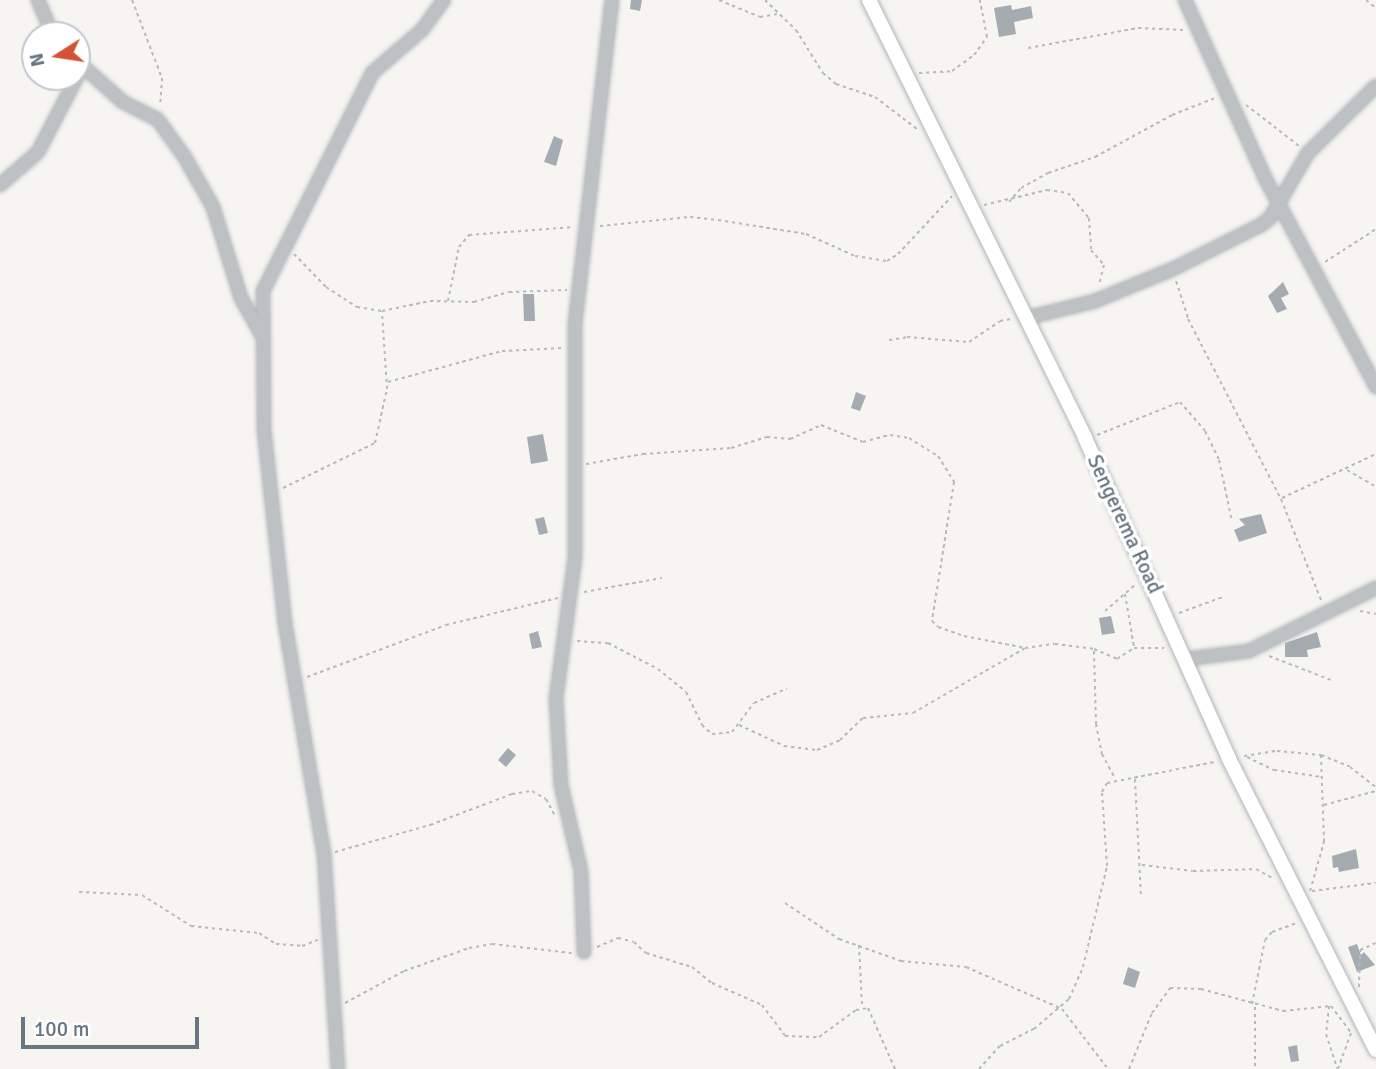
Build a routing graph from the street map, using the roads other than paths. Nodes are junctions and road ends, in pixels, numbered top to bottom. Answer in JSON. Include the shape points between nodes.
{"nodes":[{"id":1,"x":38,"y":0,"type":"edge"},
{"id":2,"x":444,"y":0,"type":"edge"},
{"id":3,"x":612,"y":0,"type":"edge"},
{"id":4,"x":869,"y":0,"type":"edge"},
{"id":5,"x":1185,"y":0,"type":"edge"},
{"id":6,"x":47,"y":21,"type":"edge"},
{"id":7,"x":91,"y":79,"type":"edge"},
{"id":8,"x":1376,"y":86,"type":"edge"},
{"id":9,"x":68,"y":91,"type":"edge"},
{"id":10,"x":0,"y":185,"type":"edge"},
{"id":11,"x":1277,"y":202,"type":"junction"},
{"id":12,"x":1026,"y":318,"type":"junction"},
{"id":13,"x":262,"y":335,"type":"junction"},
{"id":14,"x":1376,"y":387,"type":"edge"},
{"id":15,"x":1376,"y":587,"type":"edge"},
{"id":16,"x":1185,"y":653,"type":"junction"},
{"id":17,"x":584,"y":952,"type":"road end"},
{"id":18,"x":1376,"y":1050,"type":"edge"},
{"id":19,"x":338,"y":1069,"type":"edge"}],
"edges":[{"from":1,"to":6,"type":"street"},
{"from":2,"to":13,"type":"street","via":[[422,30],[372,73],[328,169],[263,290]]},
{"from":3,"to":17,"type":"street","via":[[578,289],[573,594],[560,649],[558,753],[581,871]]},
{"from":4,"to":12,"type":"main road","name":"Sengerema Road"},
{"from":5,"to":11,"type":"street"},
{"from":7,"to":13,"type":"street","via":[[158,120],[213,207],[241,298]]},
{"from":8,"to":11,"type":"street","via":[[1308,153]]},
{"from":9,"to":10,"type":"street","via":[[38,152]]},
{"from":11,"to":12,"type":"street","via":[[1261,225],[1173,269],[1095,300]]},
{"from":11,"to":14,"type":"street"},
{"from":12,"to":16,"type":"main road","name":"Sengerema Road"},
{"from":13,"to":19,"type":"street","via":[[261,387],[285,623],[324,854]]},
{"from":15,"to":16,"type":"street","via":[[1236,656]]},
{"from":16,"to":18,"type":"main road","name":"Sengerema Road","via":[[1304,923]]}]}
